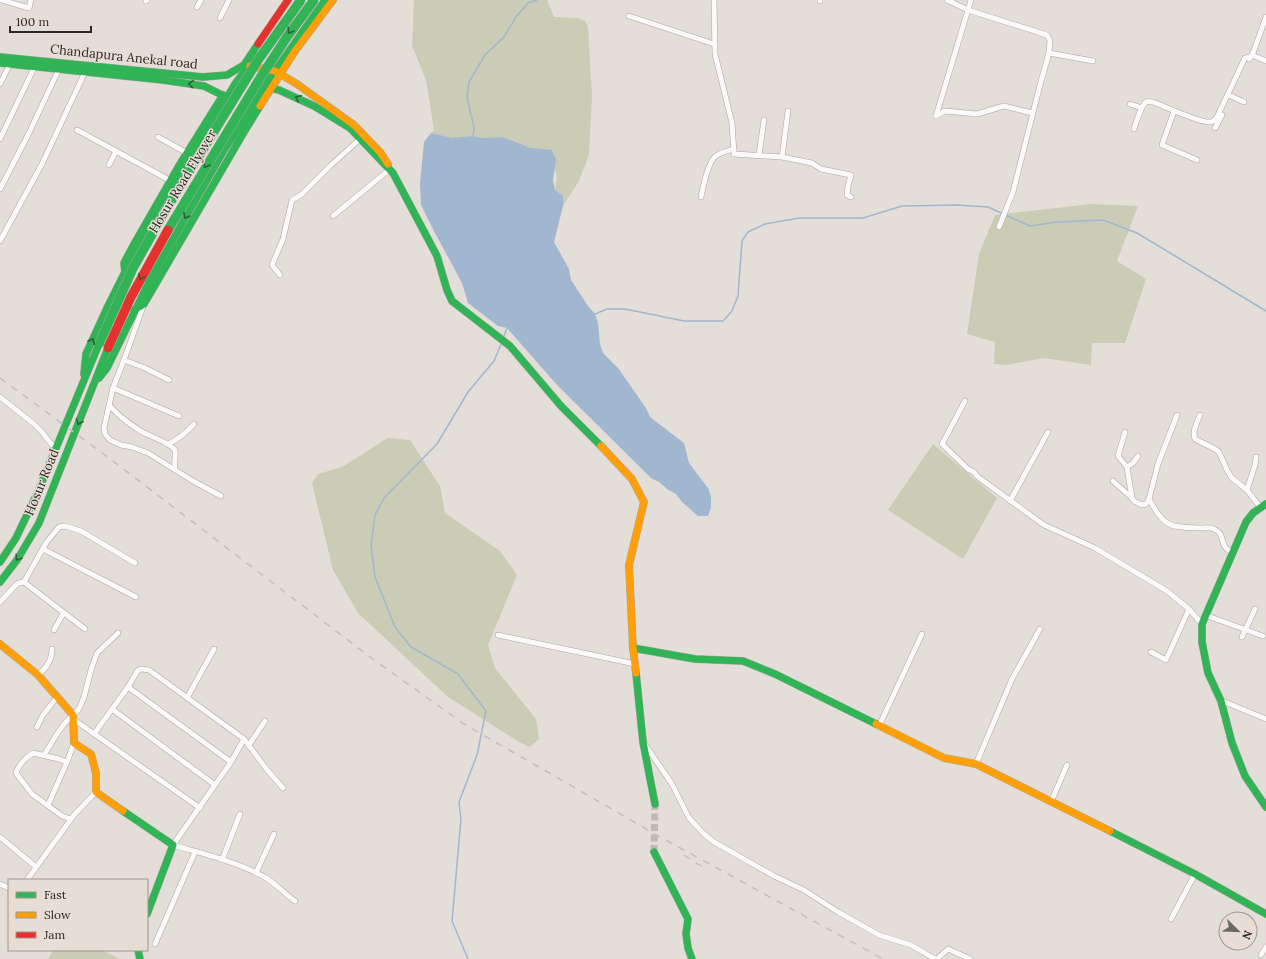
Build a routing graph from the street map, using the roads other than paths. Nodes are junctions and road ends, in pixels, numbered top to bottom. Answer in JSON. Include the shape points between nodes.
{"nodes":[{"id":1,"x":1,"y":0,"type":"edge"},
{"id":2,"x":31,"y":0,"type":"edge"},
{"id":3,"x":201,"y":0,"type":"edge"},
{"id":4,"x":229,"y":0,"type":"edge"},
{"id":5,"x":288,"y":0,"type":"edge"},
{"id":6,"x":295,"y":0,"type":"edge"},
{"id":7,"x":301,"y":0,"type":"edge"},
{"id":8,"x":314,"y":0,"type":"edge"},
{"id":9,"x":325,"y":0,"type":"edge"},
{"id":10,"x":333,"y":0,"type":"edge"},
{"id":11,"x":714,"y":0,"type":"edge"},
{"id":12,"x":947,"y":0,"type":"edge"},
{"id":13,"x":971,"y":0,"type":"edge"},
{"id":14,"x":14,"y":2,"type":"edge"},
{"id":15,"x":0,"y":3,"type":"edge"},
{"id":16,"x":197,"y":7,"type":"dead end"},
{"id":17,"x":968,"y":10,"type":"junction"},
{"id":18,"x":628,"y":16,"type":"dead end"},
{"id":19,"x":1266,"y":17,"type":"edge"},
{"id":20,"x":220,"y":18,"type":"dead end"},
{"id":21,"x":714,"y":44,"type":"junction"},
{"id":22,"x":1049,"y":53,"type":"junction"},
{"id":23,"x":1252,"y":56,"type":"junction"},
{"id":24,"x":0,"y":57,"type":"edge"},
{"id":25,"x":1093,"y":61,"type":"dead end"},
{"id":26,"x":1266,"y":61,"type":"edge"},
{"id":27,"x":0,"y":63,"type":"edge"},
{"id":28,"x":10,"y":64,"type":"junction"},
{"id":29,"x":35,"y":66,"type":"junction"},
{"id":30,"x":246,"y":66,"type":"junction"},
{"id":31,"x":59,"y":69,"type":"junction"},
{"id":32,"x":85,"y":69,"type":"junction"},
{"id":33,"x":278,"y":72,"type":"junction"},
{"id":34,"x":0,"y":84,"type":"edge"},
{"id":35,"x":268,"y":87,"type":"junction"},
{"id":36,"x":225,"y":96,"type":"junction"},
{"id":37,"x":1231,"y":96,"type":"junction"},
{"id":38,"x":1244,"y":102,"type":"dead end"},
{"id":39,"x":1130,"y":104,"type":"dead end"},
{"id":40,"x":1142,"y":108,"type":"junction"},
{"id":41,"x":788,"y":111,"type":"dead end"},
{"id":42,"x":1174,"y":111,"type":"junction"},
{"id":43,"x":1032,"y":113,"type":"junction"},
{"id":44,"x":252,"y":114,"type":"junction"},
{"id":45,"x":764,"y":120,"type":"dead end"},
{"id":46,"x":1215,"y":128,"type":"dead end"},
{"id":47,"x":1134,"y":129,"type":"dead end"},
{"id":48,"x":77,"y":130,"type":"dead end"},
{"id":49,"x":158,"y":137,"type":"dead end"},
{"id":50,"x":0,"y":139,"type":"edge"},
{"id":51,"x":360,"y":140,"type":"junction"},
{"id":52,"x":202,"y":141,"type":"junction"},
{"id":53,"x":734,"y":149,"type":"junction"},
{"id":54,"x":116,"y":151,"type":"junction"},
{"id":55,"x":222,"y":153,"type":"junction"},
{"id":56,"x":190,"y":154,"type":"junction"},
{"id":57,"x":759,"y":155,"type":"junction"},
{"id":58,"x":782,"y":157,"type":"junction"},
{"id":59,"x":1197,"y":160,"type":"dead end"},
{"id":60,"x":108,"y":165,"type":"dead end"},
{"id":61,"x":392,"y":171,"type":"junction"},
{"id":62,"x":171,"y":181,"type":"junction"},
{"id":63,"x":0,"y":189,"type":"edge"},
{"id":64,"x":702,"y":197,"type":"dead end"},
{"id":65,"x":851,"y":197,"type":"dead end"},
{"id":66,"x":333,"y":216,"type":"dead end"},
{"id":67,"x":999,"y":228,"type":"dead end"},
{"id":68,"x":0,"y":241,"type":"edge"},
{"id":69,"x":125,"y":272,"type":"junction"},
{"id":70,"x":280,"y":275,"type":"dead end"},
{"id":71,"x":144,"y":304,"type":"junction"},
{"id":72,"x":134,"y":311,"type":"junction"},
{"id":73,"x":103,"y":346,"type":"junction"},
{"id":74,"x":124,"y":360,"type":"junction"},
{"id":75,"x":84,"y":378,"type":"junction"},
{"id":76,"x":169,"y":380,"type":"dead end"},
{"id":77,"x":94,"y":386,"type":"junction"},
{"id":78,"x":113,"y":388,"type":"junction"},
{"id":79,"x":0,"y":397,"type":"edge"},
{"id":80,"x":965,"y":401,"type":"dead end"},
{"id":81,"x":110,"y":406,"type":"junction"},
{"id":82,"x":1177,"y":415,"type":"dead end"},
{"id":83,"x":1200,"y":415,"type":"dead end"},
{"id":84,"x":179,"y":416,"type":"dead end"},
{"id":85,"x":194,"y":424,"type":"dead end"},
{"id":86,"x":1048,"y":432,"type":"dead end"},
{"id":87,"x":1125,"y":432,"type":"dead end"},
{"id":88,"x":168,"y":444,"type":"junction"},
{"id":89,"x":58,"y":447,"type":"junction"},
{"id":90,"x":1138,"y":456,"type":"dead end"},
{"id":91,"x":1256,"y":457,"type":"dead end"},
{"id":92,"x":1127,"y":467,"type":"junction"},
{"id":93,"x":175,"y":469,"type":"junction"},
{"id":94,"x":1113,"y":481,"type":"dead end"},
{"id":95,"x":1248,"y":490,"type":"junction"},
{"id":96,"x":221,"y":496,"type":"dead end"},
{"id":97,"x":1132,"y":498,"type":"junction"},
{"id":98,"x":1148,"y":499,"type":"junction"},
{"id":99,"x":1010,"y":501,"type":"junction"},
{"id":100,"x":1263,"y":505,"type":"edge"},
{"id":101,"x":43,"y":549,"type":"junction"},
{"id":102,"x":1232,"y":551,"type":"junction"},
{"id":103,"x":0,"y":562,"type":"edge"},
{"id":104,"x":135,"y":564,"type":"dead end"},
{"id":105,"x":0,"y":582,"type":"edge"},
{"id":106,"x":24,"y":582,"type":"junction"},
{"id":107,"x":136,"y":597,"type":"dead end"},
{"id":108,"x":0,"y":602,"type":"edge"},
{"id":109,"x":1255,"y":608,"type":"dead end"},
{"id":110,"x":1189,"y":609,"type":"junction"},
{"id":111,"x":63,"y":614,"type":"junction"},
{"id":112,"x":1203,"y":620,"type":"junction"},
{"id":113,"x":85,"y":629,"type":"dead end"},
{"id":114,"x":1040,"y":629,"type":"dead end"},
{"id":115,"x":1246,"y":629,"type":"junction"},
{"id":116,"x":54,"y":630,"type":"dead end"},
{"id":117,"x":118,"y":633,"type":"dead end"},
{"id":118,"x":922,"y":634,"type":"dead end"},
{"id":119,"x":498,"y":635,"type":"dead end"},
{"id":120,"x":1264,"y":636,"type":"dead end"},
{"id":121,"x":1242,"y":637,"type":"dead end"},
{"id":122,"x":0,"y":644,"type":"edge"},
{"id":123,"x":633,"y":648,"type":"junction"},
{"id":124,"x":52,"y":649,"type":"dead end"},
{"id":125,"x":214,"y":649,"type":"dead end"},
{"id":126,"x":1152,"y":652,"type":"dead end"},
{"id":127,"x":635,"y":664,"type":"junction"},
{"id":128,"x":38,"y":675,"type":"junction"},
{"id":129,"x":128,"y":687,"type":"junction"},
{"id":130,"x":57,"y":697,"type":"junction"},
{"id":131,"x":187,"y":698,"type":"junction"},
{"id":132,"x":1220,"y":700,"type":"junction"},
{"id":133,"x":112,"y":709,"type":"junction"},
{"id":134,"x":73,"y":717,"type":"junction"},
{"id":135,"x":1266,"y":719,"type":"edge"},
{"id":136,"x":265,"y":720,"type":"dead end"},
{"id":137,"x":879,"y":726,"type":"junction"},
{"id":138,"x":37,"y":727,"type":"dead end"},
{"id":139,"x":94,"y":734,"type":"junction"},
{"id":140,"x":244,"y":739,"type":"junction"},
{"id":141,"x":643,"y":742,"type":"junction"},
{"id":142,"x":74,"y":743,"type":"junction"},
{"id":143,"x":249,"y":745,"type":"junction"},
{"id":144,"x":44,"y":755,"type":"junction"},
{"id":145,"x":67,"y":762,"type":"junction"},
{"id":146,"x":231,"y":762,"type":"junction"},
{"id":147,"x":976,"y":764,"type":"junction"},
{"id":148,"x":1067,"y":765,"type":"dead end"},
{"id":149,"x":215,"y":785,"type":"junction"},
{"id":150,"x":283,"y":788,"type":"dead end"},
{"id":151,"x":96,"y":792,"type":"junction"},
{"id":152,"x":1051,"y":802,"type":"junction"},
{"id":153,"x":655,"y":804,"type":"tunnel mouth"},
{"id":154,"x":48,"y":805,"type":"junction"},
{"id":155,"x":1266,"y":807,"type":"edge"},
{"id":156,"x":200,"y":808,"type":"junction"},
{"id":157,"x":240,"y":814,"type":"dead end"},
{"id":158,"x":71,"y":819,"type":"junction"},
{"id":159,"x":274,"y":834,"type":"dead end"},
{"id":160,"x":0,"y":837,"type":"edge"},
{"id":161,"x":173,"y":845,"type":"junction"},
{"id":162,"x":195,"y":852,"type":"junction"},
{"id":163,"x":654,"y":852,"type":"tunnel mouth"},
{"id":164,"x":222,"y":860,"type":"junction"},
{"id":165,"x":36,"y":867,"type":"junction"},
{"id":166,"x":256,"y":873,"type":"junction"},
{"id":167,"x":1195,"y":874,"type":"junction"},
{"id":168,"x":28,"y":879,"type":"edge"},
{"id":169,"x":295,"y":901,"type":"dead end"},
{"id":170,"x":148,"y":911,"type":"edge"},
{"id":171,"x":1266,"y":914,"type":"edge"},
{"id":172,"x":1171,"y":919,"type":"dead end"},
{"id":173,"x":155,"y":944,"type":"dead end"},
{"id":174,"x":1266,"y":947,"type":"edge"},
{"id":175,"x":1262,"y":955,"type":"dead end"},
{"id":176,"x":692,"y":959,"type":"edge"},
{"id":177,"x":936,"y":959,"type":"edge"},
{"id":178,"x":970,"y":959,"type":"edge"}],
"edges":[{"from":1,"to":14,"type":"street"},
{"from":1,"to":15,"type":"street"},
{"from":2,"to":14,"type":"street","via":[[29,8]]},
{"from":3,"to":16,"type":"street"},
{"from":4,"to":20,"type":"street"},
{"from":5,"to":30,"type":"main road"},
{"from":6,"to":30,"type":"main road"},
{"from":7,"to":73,"type":"main road","name":"Hosur Road Flyover","bridge":true,"via":[[258,60],[168,206],[133,268]]},
{"from":8,"to":73,"type":"main road","name":"Hosur Road Flyover","one_way":true,"bridge":true,"via":[[292,28],[182,205]]},
{"from":9,"to":33,"type":"main road"},
{"from":10,"to":33,"type":"main road"},
{"from":11,"to":21,"type":"street"},
{"from":12,"to":17,"type":"street"},
{"from":13,"to":17,"type":"street"},
{"from":17,"to":22,"type":"street","via":[[1047,35],[1050,41]]},
{"from":17,"to":43,"type":"street","via":[[936,116],[945,111],[977,114],[1004,106]]},
{"from":18,"to":21,"type":"street"},
{"from":19,"to":23,"type":"street"},
{"from":21,"to":53,"type":"street","via":[[732,123]]},
{"from":22,"to":25,"type":"street"},
{"from":22,"to":43,"type":"street"},
{"from":23,"to":26,"type":"street"},
{"from":23,"to":37,"type":"street"},
{"from":23,"to":42,"type":"street","via":[[1245,58],[1214,120],[1206,122]]},
{"from":24,"to":32,"type":"main road","name":"Chandapura Anekal road"},
{"from":27,"to":28,"type":"main road"},
{"from":28,"to":29,"type":"main road"},
{"from":28,"to":34,"type":"street"},
{"from":29,"to":31,"type":"main road"},
{"from":29,"to":50,"type":"street"},
{"from":30,"to":32,"type":"main road","name":"Chandapura Anekal road","via":[[227,75],[203,77]]},
{"from":30,"to":33,"type":"main road"},
{"from":30,"to":36,"type":"main road"},
{"from":31,"to":32,"type":"main road"},
{"from":31,"to":63,"type":"street"},
{"from":36,"to":32,"type":"main road","one_way":true,"via":[[204,86]]},
{"from":32,"to":68,"type":"street","via":[[42,164]]},
{"from":33,"to":35,"type":"main road"},
{"from":33,"to":61,"type":"main road","via":[[354,126],[380,152]]},
{"from":35,"to":44,"type":"main road"},
{"from":51,"to":35,"type":"main road","one_way":true,"via":[[350,128],[314,106]]},
{"from":36,"to":44,"type":"main road"},
{"from":36,"to":52,"type":"main road"},
{"from":36,"to":56,"type":"main road"},
{"from":37,"to":38,"type":"street"},
{"from":37,"to":46,"type":"street"},
{"from":39,"to":40,"type":"street"},
{"from":40,"to":42,"type":"street","via":[[1149,101]]},
{"from":40,"to":47,"type":"street"},
{"from":41,"to":58,"type":"street"},
{"from":42,"to":59,"type":"street","via":[[1162,145]]},
{"from":43,"to":67,"type":"street","via":[[1013,192]]},
{"from":44,"to":55,"type":"main road"},
{"from":44,"to":71,"type":"main road"},
{"from":45,"to":57,"type":"street"},
{"from":48,"to":54,"type":"street"},
{"from":49,"to":56,"type":"street"},
{"from":51,"to":61,"type":"main road"},
{"from":51,"to":70,"type":"street","via":[[301,195],[292,200],[283,240],[272,265]]},
{"from":52,"to":55,"type":"main road"},
{"from":52,"to":56,"type":"main road"},
{"from":53,"to":57,"type":"street","via":[[734,154]]},
{"from":53,"to":64,"type":"street","via":[[714,156],[704,181]]},
{"from":54,"to":60,"type":"street"},
{"from":54,"to":62,"type":"street"},
{"from":55,"to":72,"type":"main road","one_way":true},
{"from":56,"to":62,"type":"main road"},
{"from":56,"to":69,"type":"main road"},
{"from":57,"to":58,"type":"street"},
{"from":58,"to":65,"type":"street","via":[[812,163],[821,169],[851,176],[847,195]]},
{"from":61,"to":66,"type":"street"},
{"from":61,"to":123,"type":"main road","via":[[437,256],[452,301],[510,346],[561,406],[632,479],[644,502],[629,565]]},
{"from":62,"to":69,"type":"main road","via":[[124,263]]},
{"from":75,"to":69,"type":"main road","one_way":true,"via":[[86,354]]},
{"from":71,"to":72,"type":"main road"},
{"from":71,"to":74,"type":"street"},
{"from":72,"to":77,"type":"main road","via":[[107,368]]},
{"from":73,"to":75,"type":"main road","name":"Hosur Road Flyover"},
{"from":73,"to":77,"type":"main road","name":"Hosur Road Flyover"},
{"from":74,"to":76,"type":"street"},
{"from":74,"to":78,"type":"street"},
{"from":75,"to":89,"type":"main road","name":"Hosur Road"},
{"from":77,"to":105,"type":"main road","name":"Hosur Road","one_way":true,"via":[[39,523],[17,560]]},
{"from":78,"to":81,"type":"street"},
{"from":78,"to":84,"type":"street"},
{"from":79,"to":89,"type":"street","via":[[34,424],[51,444]]},
{"from":80,"to":99,"type":"street","via":[[942,444],[968,469]]},
{"from":81,"to":88,"type":"street","via":[[128,423]]},
{"from":81,"to":93,"type":"street","via":[[104,428],[110,440],[120,446],[148,453]]},
{"from":82,"to":98,"type":"street"},
{"from":83,"to":95,"type":"street","via":[[1194,430],[1195,440],[1216,449],[1232,478]]},
{"from":85,"to":88,"type":"street","via":[[184,435]]},
{"from":86,"to":99,"type":"street"},
{"from":87,"to":92,"type":"street","via":[[1118,456]]},
{"from":88,"to":93,"type":"street","via":[[176,454]]},
{"from":89,"to":103,"type":"main road","name":"Hosur Road","via":[[24,524]]},
{"from":90,"to":92,"type":"street"},
{"from":91,"to":95,"type":"street"},
{"from":92,"to":97,"type":"street"},
{"from":93,"to":96,"type":"street"},
{"from":94,"to":97,"type":"street"},
{"from":95,"to":100,"type":"street"},
{"from":97,"to":98,"type":"street","via":[[1142,505],[1146,504]]},
{"from":98,"to":102,"type":"street","via":[[1164,521],[1182,527],[1214,528],[1222,537],[1226,549]]},
{"from":99,"to":110,"type":"street","via":[[1044,524],[1120,562],[1167,591]]},
{"from":100,"to":102,"type":"main road","via":[[1246,522]]},
{"from":101,"to":104,"type":"street","via":[[59,527],[65,526],[80,530]]},
{"from":101,"to":106,"type":"street"},
{"from":101,"to":107,"type":"street"},
{"from":102,"to":112,"type":"main road"},
{"from":106,"to":108,"type":"street","via":[[18,583]]},
{"from":106,"to":111,"type":"street"},
{"from":109,"to":115,"type":"street"},
{"from":110,"to":112,"type":"street"},
{"from":110,"to":126,"type":"street","via":[[1166,660]]},
{"from":111,"to":113,"type":"street"},
{"from":111,"to":116,"type":"street"},
{"from":112,"to":115,"type":"street"},
{"from":112,"to":132,"type":"main road","via":[[1202,642],[1208,673]]},
{"from":114,"to":147,"type":"street","via":[[1012,679]]},
{"from":115,"to":120,"type":"street"},
{"from":115,"to":121,"type":"street"},
{"from":117,"to":134,"type":"street","via":[[97,653],[84,697]]},
{"from":118,"to":137,"type":"street"},
{"from":119,"to":127,"type":"street"},
{"from":122,"to":128,"type":"main road"},
{"from":123,"to":127,"type":"main road"},
{"from":123,"to":137,"type":"main road","via":[[695,659],[743,661],[775,674]]},
{"from":124,"to":128,"type":"street","via":[[49,664]]},
{"from":125,"to":131,"type":"street"},
{"from":127,"to":141,"type":"main road"},
{"from":128,"to":130,"type":"main road"},
{"from":129,"to":131,"type":"street","via":[[138,670],[149,670]]},
{"from":129,"to":133,"type":"street"},
{"from":129,"to":146,"type":"street"},
{"from":130,"to":134,"type":"main road"},
{"from":130,"to":138,"type":"street"},
{"from":131,"to":140,"type":"street"},
{"from":132,"to":135,"type":"street"},
{"from":132,"to":155,"type":"main road","via":[[1232,743],[1245,776]]},
{"from":133,"to":139,"type":"street"},
{"from":133,"to":149,"type":"street"},
{"from":134,"to":139,"type":"street"},
{"from":134,"to":142,"type":"main road"},
{"from":134,"to":144,"type":"street","via":[[57,734]]},
{"from":136,"to":143,"type":"street"},
{"from":137,"to":147,"type":"main road","via":[[944,758]]},
{"from":139,"to":156,"type":"street"},
{"from":140,"to":143,"type":"street"},
{"from":140,"to":146,"type":"street"},
{"from":141,"to":153,"type":"main road"},
{"from":141,"to":177,"type":"street","via":[[672,784],[689,818],[714,842],[804,890],[879,935],[911,945]]},
{"from":142,"to":145,"type":"street"},
{"from":142,"to":151,"type":"main road","via":[[91,754],[96,773]]},
{"from":143,"to":150,"type":"street"},
{"from":144,"to":145,"type":"street"},
{"from":144,"to":154,"type":"street","via":[[29,755],[16,773],[29,792]]},
{"from":145,"to":154,"type":"street"},
{"from":146,"to":149,"type":"street"},
{"from":147,"to":152,"type":"main road"},
{"from":148,"to":152,"type":"street"},
{"from":149,"to":156,"type":"street"},
{"from":151,"to":158,"type":"street"},
{"from":151,"to":161,"type":"main road"},
{"from":152,"to":167,"type":"main road"},
{"from":154,"to":158,"type":"street","via":[[62,816]]},
{"from":156,"to":161,"type":"street"},
{"from":157,"to":164,"type":"street"},
{"from":158,"to":165,"type":"street"},
{"from":159,"to":166,"type":"street"},
{"from":160,"to":165,"type":"street"},
{"from":161,"to":162,"type":"street"},
{"from":161,"to":170,"type":"main road"},
{"from":162,"to":164,"type":"street"},
{"from":162,"to":173,"type":"street"},
{"from":163,"to":176,"type":"main road","via":[[688,919],[686,934]]},
{"from":164,"to":166,"type":"street"},
{"from":165,"to":168,"type":"street"},
{"from":166,"to":169,"type":"street"},
{"from":167,"to":171,"type":"main road"},
{"from":167,"to":172,"type":"street"},
{"from":174,"to":175,"type":"street"},
{"from":177,"to":178,"type":"street","via":[[948,949]]}]}
